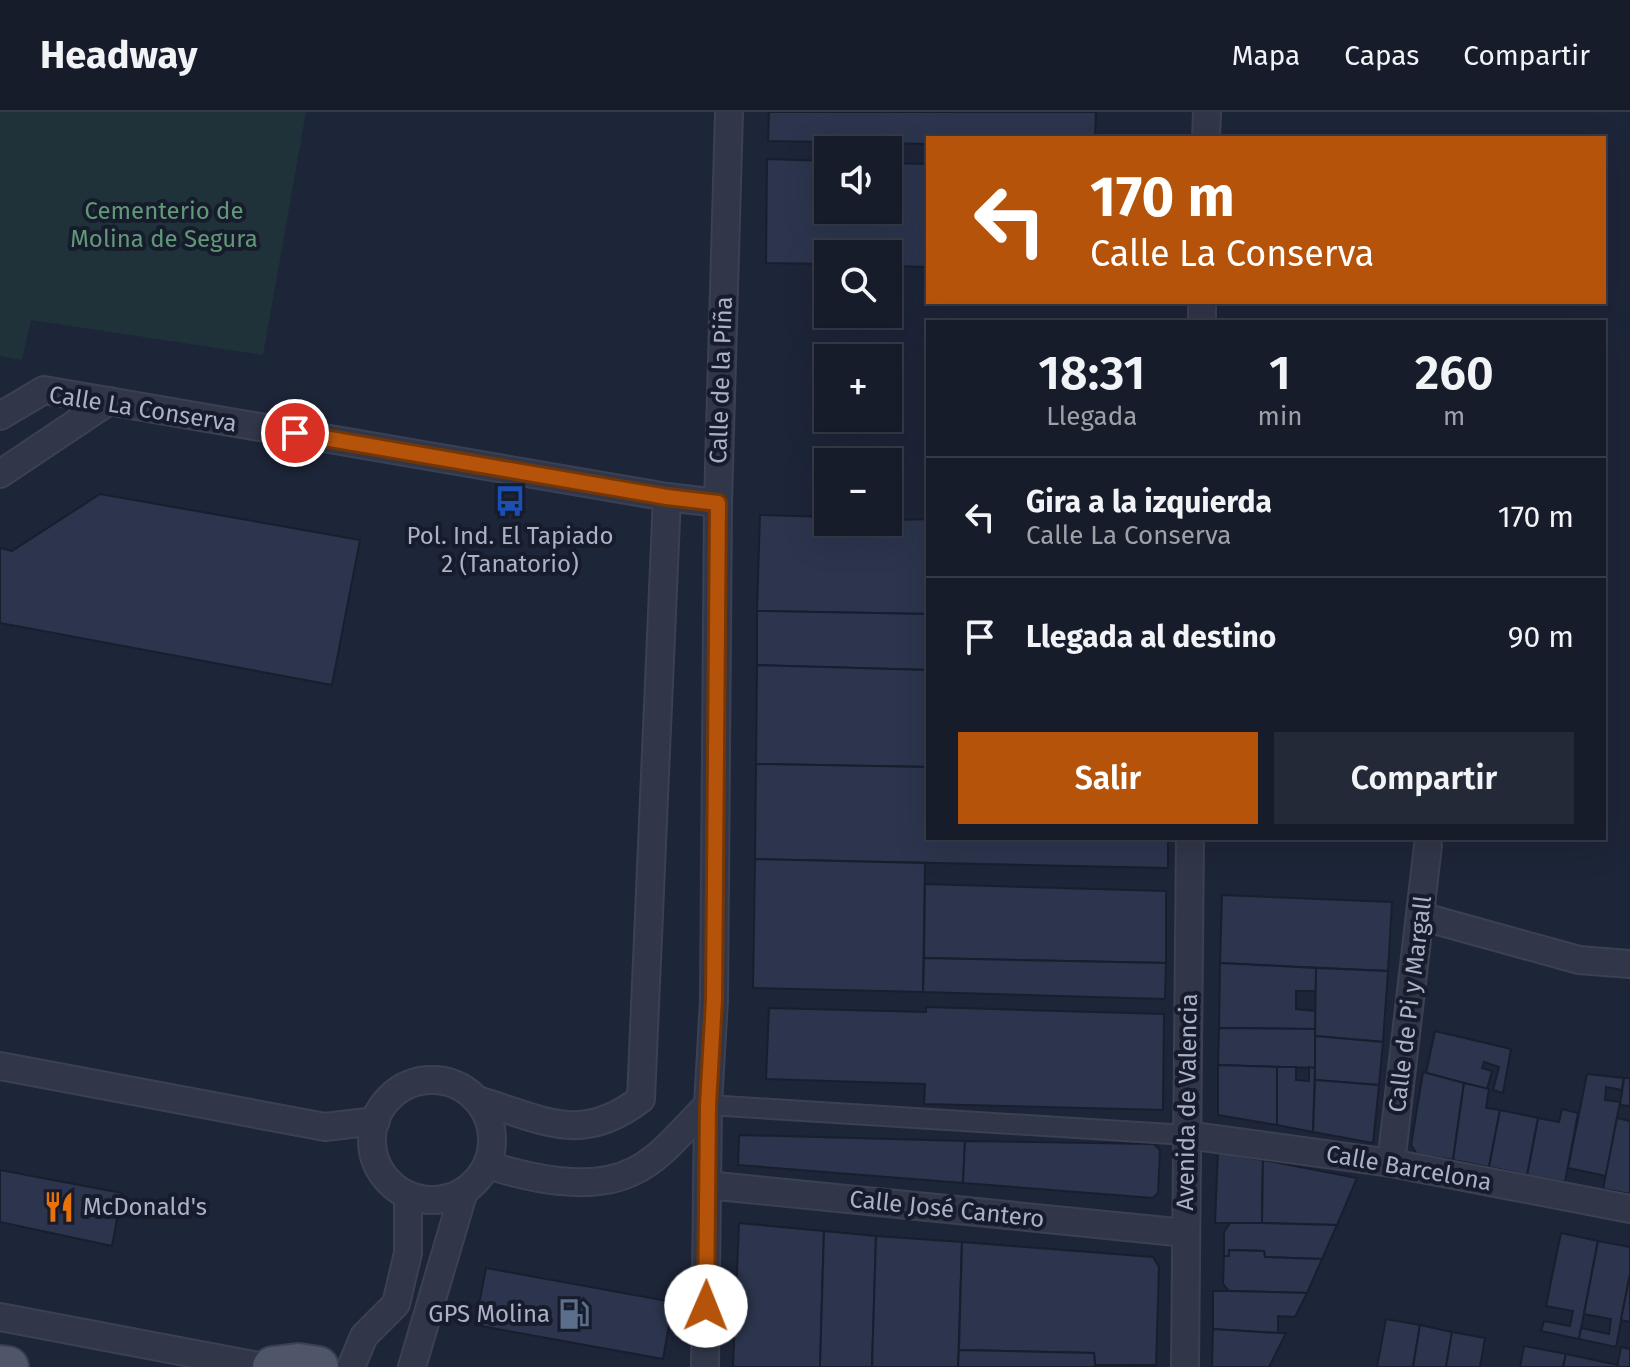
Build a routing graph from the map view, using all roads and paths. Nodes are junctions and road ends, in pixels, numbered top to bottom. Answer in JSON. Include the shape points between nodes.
{"nodes":[{"id":1,"x":729,"y":112,"type":"edge"},
{"id":2,"x":1207,"y":112,"type":"edge"},
{"id":3,"x":1206,"y":136,"type":"edge"},
{"id":4,"x":109,"y":401,"type":"junction"},
{"id":5,"x":0,"y":416,"type":"edge"},
{"id":6,"x":0,"y":474,"type":"edge"},
{"id":7,"x":667,"y":497,"type":"junction"},
{"id":8,"x":718,"y":503,"type":"junction"},
{"id":9,"x":1190,"y":840,"type":"edge"},
{"id":10,"x":1428,"y":845,"type":"dead end"},
{"id":11,"x":1420,"y":916,"type":"junction"},
{"id":12,"x":1630,"y":964,"type":"edge"},
{"id":13,"x":0,"y":1066,"type":"edge"},
{"id":14,"x":477,"y":1100,"type":"junction"},
{"id":15,"x":708,"y":1105,"type":"junction"},
{"id":16,"x":376,"y":1121,"type":"junction"},
{"id":17,"x":1187,"y":1135,"type":"junction"},
{"id":18,"x":1391,"y":1163,"type":"junction"},
{"id":19,"x":487,"y":1165,"type":"junction"},
{"id":20,"x":707,"y":1185,"type":"junction"},
{"id":21,"x":464,"y":1191,"type":"junction"},
{"id":22,"x":408,"y":1195,"type":"junction"},
{"id":23,"x":1630,"y":1209,"type":"edge"},
{"id":24,"x":1186,"y":1233,"type":"junction"},
{"id":25,"x":0,"y":1317,"type":"edge"},
{"id":26,"x":0,"y":1366,"type":"edge"},
{"id":27,"x":8,"y":1367,"type":"edge"},
{"id":28,"x":264,"y":1367,"type":"edge"},
{"id":29,"x":273,"y":1367,"type":"edge"},
{"id":30,"x":318,"y":1367,"type":"edge"},
{"id":31,"x":351,"y":1367,"type":"edge"},
{"id":32,"x":412,"y":1367,"type":"edge"},
{"id":33,"x":705,"y":1367,"type":"edge"},
{"id":34,"x":1185,"y":1367,"type":"edge"}],
"edges":[{"from":1,"to":8,"type":"street","name":"Calle de la Piña"},
{"from":2,"to":3,"type":"street"},
{"from":4,"to":5,"type":"street","name":"Calle La Conserva","via":[[44,390]]},
{"from":4,"to":6,"type":"street"},
{"from":4,"to":7,"type":"street","name":"Calle La Conserva"},
{"from":7,"to":8,"type":"street","name":"Calle La Conserva"},
{"from":7,"to":14,"type":"street","via":[[641,1099],[616,1117],[575,1128]]},
{"from":8,"to":15,"type":"street","name":"Calle de la Piña","via":[[714,1000]]},
{"from":9,"to":17,"type":"street","name":"Avenida de Valencia"},
{"from":10,"to":11,"type":"street","name":"Calle de Pi y Margall"},
{"from":11,"to":12,"type":"street","via":[[1579,960]]},
{"from":11,"to":18,"type":"street","name":"Calle de Pi y Margall"},
{"from":13,"to":16,"type":"street","via":[[325,1127]]},
{"from":14,"to":16,"type":"street","via":[[451,1083],[420,1081],[393,1095]]},
{"from":14,"to":19,"type":"street","via":[[492,1131]]},
{"from":15,"to":17,"type":"street"},
{"from":15,"to":19,"type":"street","via":[[634,1171],[598,1180],[531,1179]]},
{"from":15,"to":20,"type":"street","name":"Calle de la Piña"},
{"from":16,"to":22,"type":"street","via":[[377,1164]]},
{"from":17,"to":18,"type":"street","name":"Calle Barcelona"},
{"from":17,"to":24,"type":"street","name":"Avenida de Valencia"},
{"from":18,"to":23,"type":"street","name":"Calle Barcelona"},
{"from":19,"to":21,"type":"street"},
{"from":20,"to":24,"type":"street","name":"Calle José Cantero"},
{"from":20,"to":33,"type":"street","name":"Calle de la Piña"},
{"from":21,"to":22,"type":"street","via":[[436,1199]]},
{"from":21,"to":32,"type":"street"},
{"from":22,"to":31,"type":"street","via":[[408,1253],[396,1304],[364,1336]]},
{"from":24,"to":34,"type":"street","name":"Avenida de Valencia"},
{"from":25,"to":28,"type":"street"},
{"from":26,"to":27,"type":"main road"},
{"from":29,"to":30,"type":"main road"}]}
